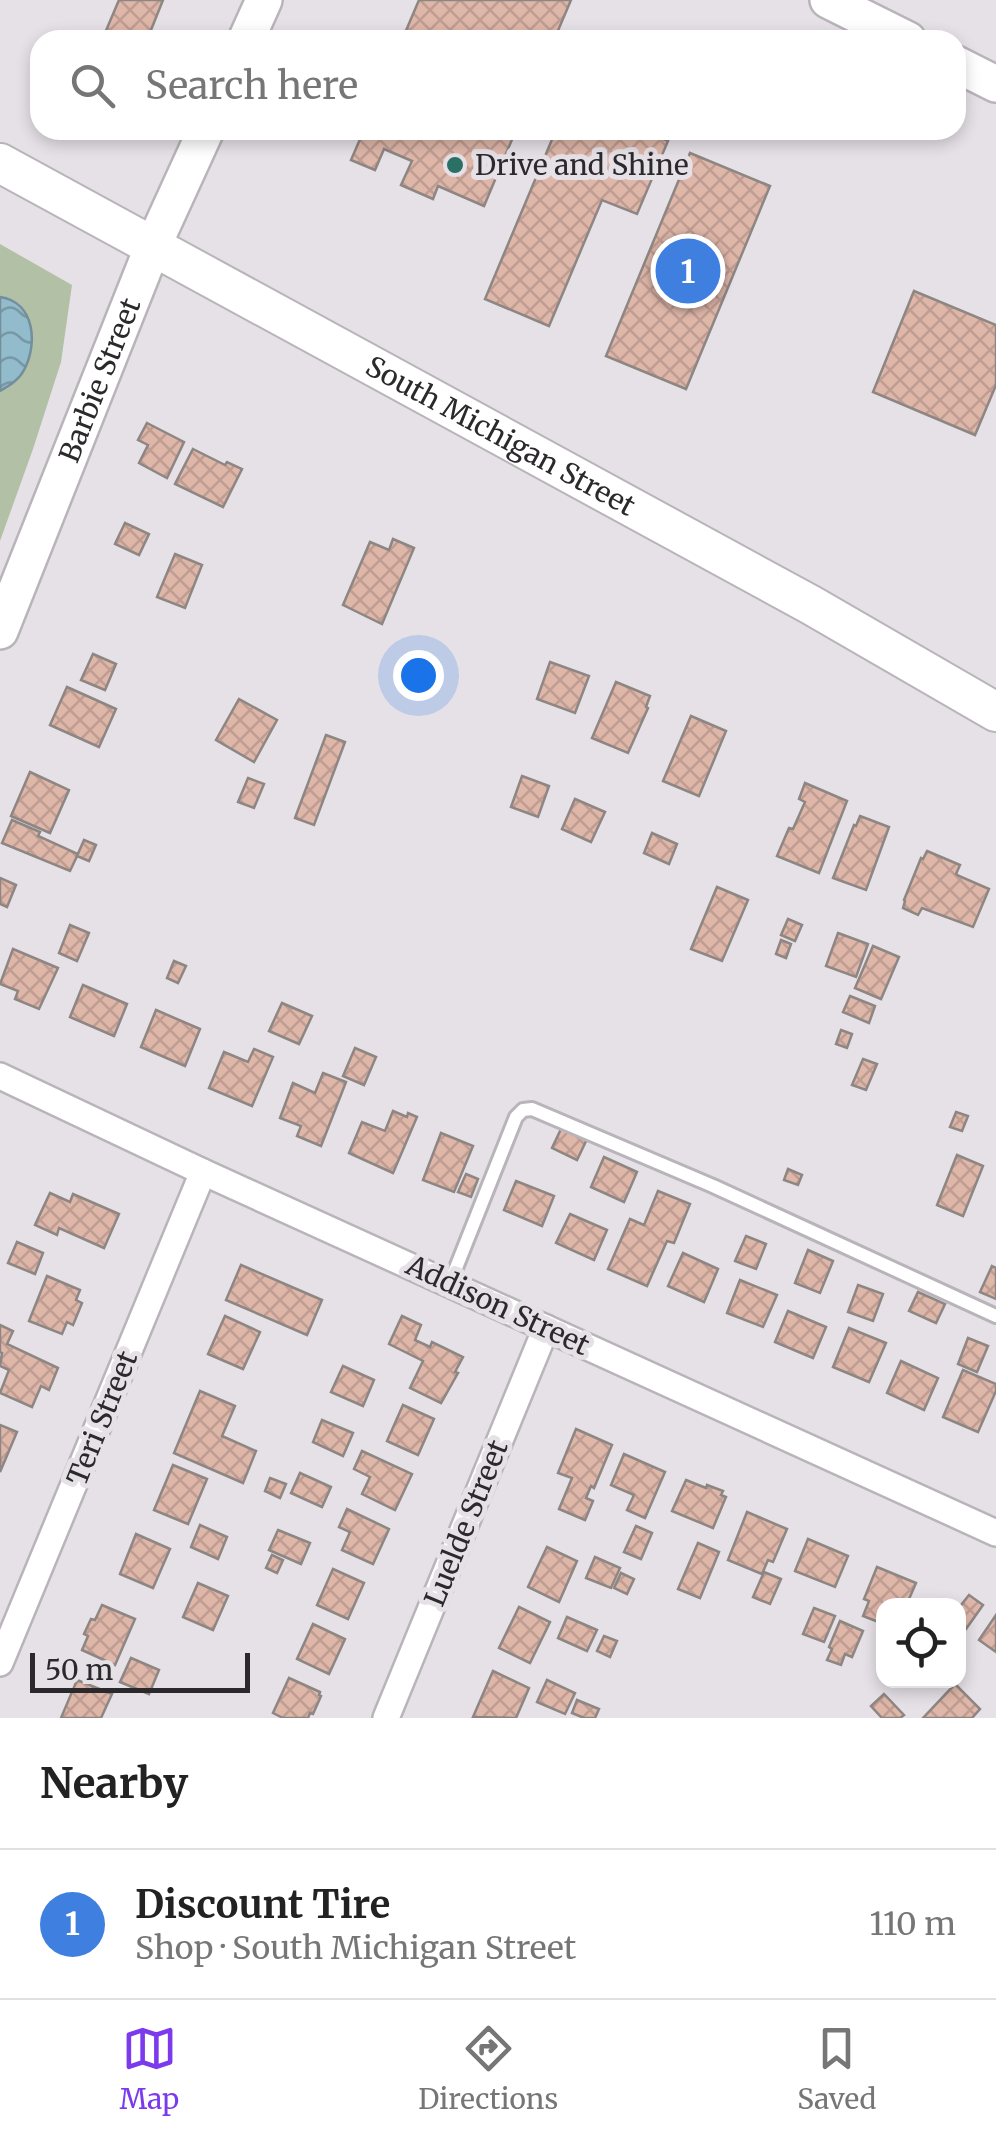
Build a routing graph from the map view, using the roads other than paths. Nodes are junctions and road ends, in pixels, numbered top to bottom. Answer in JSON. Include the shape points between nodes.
{"nodes":[{"id":1,"x":264,"y":0,"type":"edge"},
{"id":2,"x":828,"y":0,"type":"edge"},
{"id":3,"x":250,"y":30,"type":"edge"},
{"id":4,"x":888,"y":30,"type":"edge"},
{"id":5,"x":966,"y":69,"type":"edge"},
{"id":6,"x":996,"y":84,"type":"edge"},
{"id":7,"x":201,"y":140,"type":"edge"},
{"id":8,"x":0,"y":163,"type":"edge"},
{"id":9,"x":153,"y":246,"type":"junction"},
{"id":10,"x":0,"y":631,"type":"edge"},
{"id":11,"x":996,"y":712,"type":"edge"},
{"id":12,"x":0,"y":1076,"type":"edge"},
{"id":13,"x":203,"y":1172,"type":"junction"},
{"id":14,"x":450,"y":1283,"type":"junction"},
{"id":15,"x":996,"y":1316,"type":"edge"},
{"id":16,"x":546,"y":1328,"type":"junction"},
{"id":17,"x":996,"y":1533,"type":"edge"},
{"id":18,"x":0,"y":1663,"type":"edge"},
{"id":19,"x":386,"y":1718,"type":"edge"}],
"edges":[{"from":1,"to":3,"type":"street"},
{"from":2,"to":4,"type":"street"},
{"from":5,"to":6,"type":"street"},
{"from":7,"to":9,"type":"street","name":"Barbie Street"},
{"from":8,"to":9,"type":"main road","name":"South Michigan Street"},
{"from":9,"to":10,"type":"street","name":"Barbie Street"},
{"from":9,"to":11,"type":"main road","name":"South Michigan Street"},
{"from":12,"to":13,"type":"street","name":"Addison Street"},
{"from":13,"to":14,"type":"street","name":"Addison Street"},
{"from":13,"to":18,"type":"street","name":"Teri Street"},
{"from":14,"to":15,"type":"lane","via":[[516,1116],[532,1108]]},
{"from":14,"to":16,"type":"street","name":"Addison Street"},
{"from":16,"to":17,"type":"street","name":"Addison Street"},
{"from":16,"to":19,"type":"street","name":"Luelde Street"}]}
